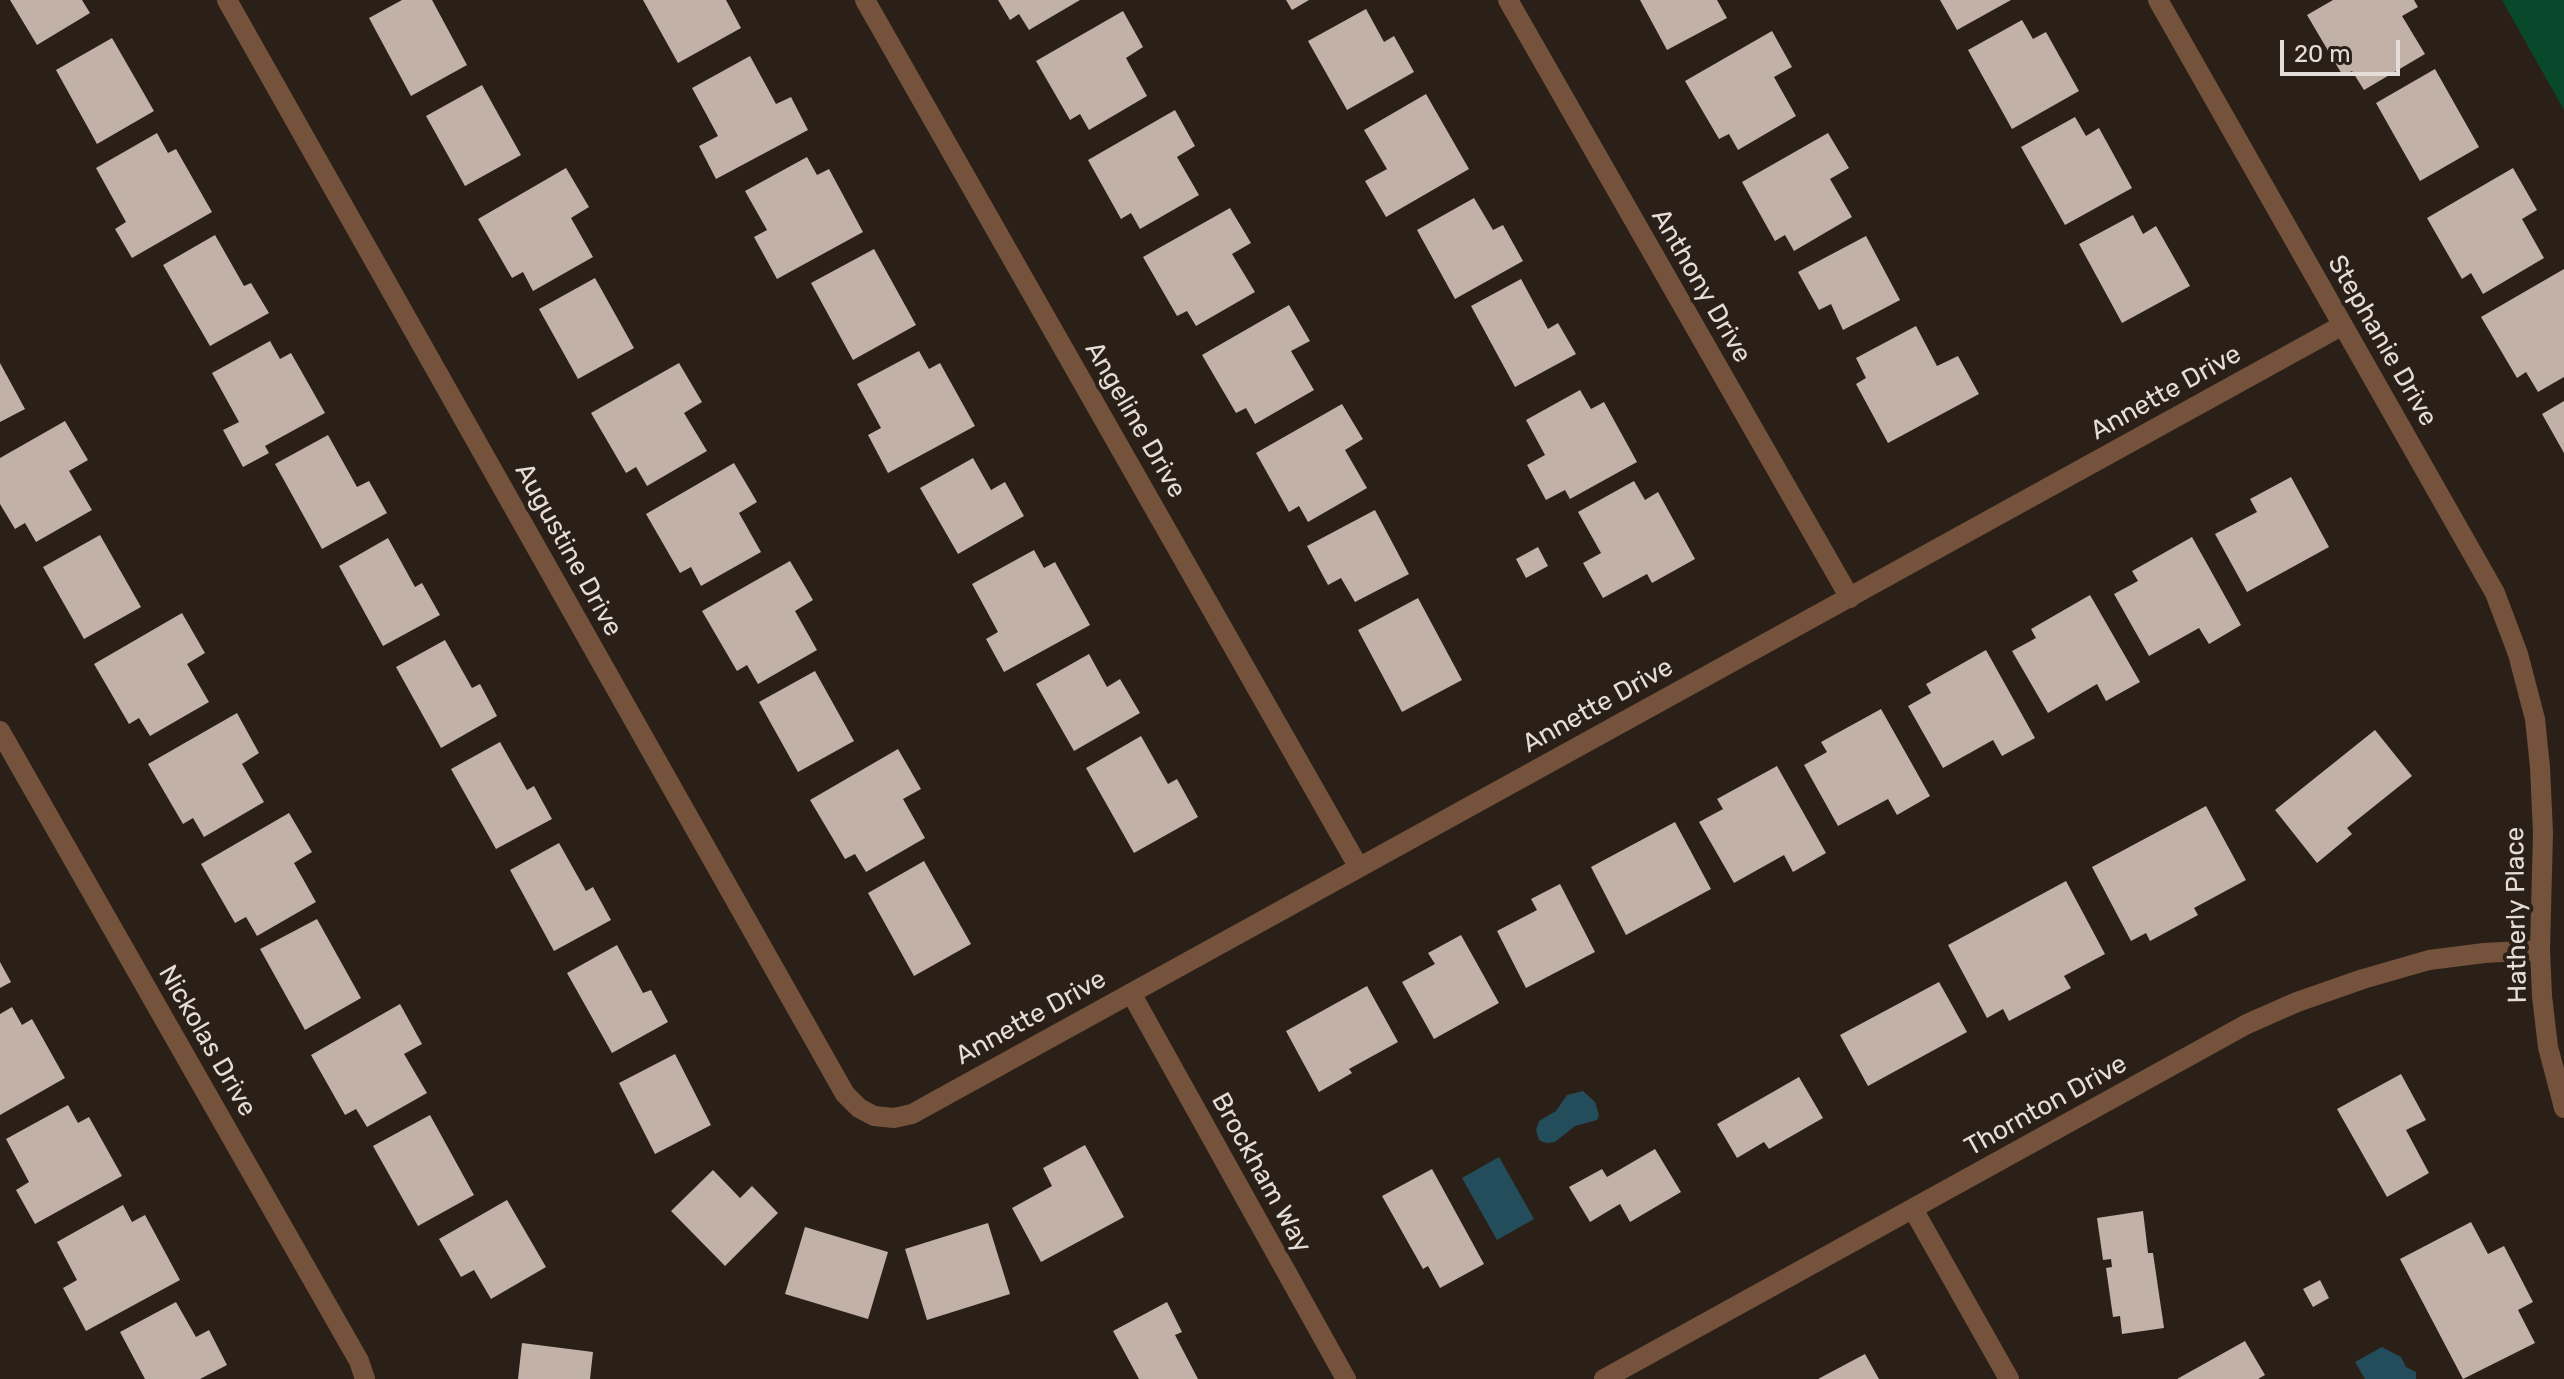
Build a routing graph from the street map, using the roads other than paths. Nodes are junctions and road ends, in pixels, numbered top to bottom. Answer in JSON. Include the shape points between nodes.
{"nodes":[{"id":1,"x":227,"y":0,"type":"edge"},
{"id":2,"x":865,"y":0,"type":"edge"},
{"id":3,"x":1508,"y":0,"type":"edge"},
{"id":4,"x":2158,"y":0,"type":"edge"},
{"id":5,"x":2343,"y":325,"type":"junction"},
{"id":6,"x":1850,"y":598,"type":"junction"},
{"id":7,"x":2535,"y":719,"type":"joint"},
{"id":8,"x":0,"y":731,"type":"edge"},
{"id":9,"x":1358,"y":866,"type":"junction"},
{"id":10,"x":2540,"y":950,"type":"junction"},
{"id":11,"x":1131,"y":993,"type":"junction"},
{"id":12,"x":2564,"y":1108,"type":"edge"},
{"id":13,"x":874,"y":1116,"type":"joint"},
{"id":14,"x":1913,"y":1209,"type":"junction"},
{"id":15,"x":365,"y":1379,"type":"edge"},
{"id":16,"x":1346,"y":1379,"type":"edge"},
{"id":17,"x":1604,"y":1379,"type":"edge"},
{"id":18,"x":2009,"y":1379,"type":"edge"}],
"edges":[{"from":1,"to":13,"type":"street","name":"Augustine Drive","via":[[845,1094]]},
{"from":2,"to":9,"type":"street","name":"Angeline Drive"},
{"from":3,"to":6,"type":"street","name":"Anthony Drive"},
{"from":4,"to":5,"type":"street","name":"Stephanie Drive"},
{"from":5,"to":6,"type":"street","name":"Annette Drive"},
{"from":5,"to":7,"type":"street","name":"Stephanie Drive","via":[[2495,593]]},
{"from":6,"to":9,"type":"street","name":"Annette Drive"},
{"from":7,"to":10,"type":"street","name":"Hatherly Place","via":[[2543,833]]},
{"from":8,"to":15,"type":"street","name":"Nickolas Drive"},
{"from":9,"to":11,"type":"street","name":"Annette Drive"},
{"from":10,"to":12,"type":"street","name":"Hatherly Place","via":[[2548,1047]]},
{"from":10,"to":14,"type":"street","name":"Thornton Drive","via":[[2429,960],[2297,1002],[2247,1024]]},
{"from":11,"to":13,"type":"street","name":"Annette Drive","via":[[912,1114]]},
{"from":11,"to":16,"type":"street","name":"Brockham Way"},
{"from":14,"to":17,"type":"street","name":"Thornton Drive"},
{"from":14,"to":18,"type":"street"}]}
